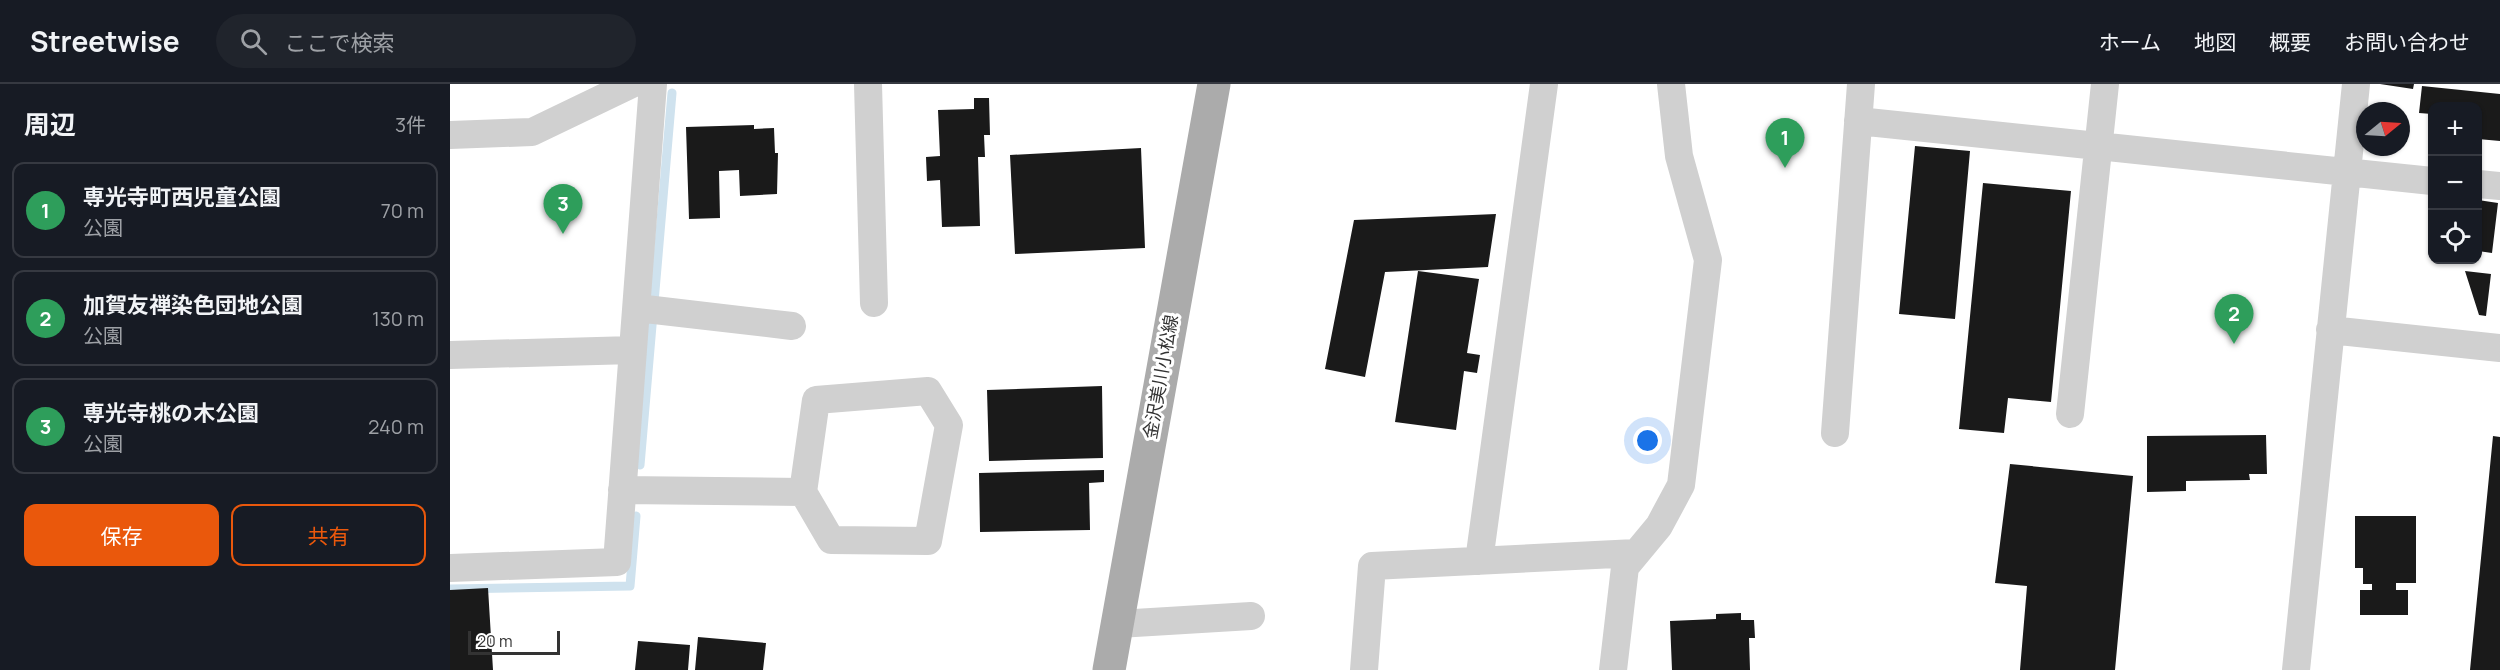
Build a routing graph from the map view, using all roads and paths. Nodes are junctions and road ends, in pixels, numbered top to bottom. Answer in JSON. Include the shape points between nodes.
{"nodes":[{"id":1,"x":633,"y":84,"type":"edge"},
{"id":2,"x":654,"y":84,"type":"edge"},
{"id":3,"x":868,"y":84,"type":"edge"},
{"id":4,"x":1214,"y":84,"type":"edge"},
{"id":5,"x":1544,"y":84,"type":"edge"},
{"id":6,"x":1671,"y":84,"type":"edge"},
{"id":7,"x":1861,"y":84,"type":"edge"},
{"id":8,"x":2104,"y":84,"type":"edge"},
{"id":9,"x":2356,"y":84,"type":"edge"},
{"id":10,"x":1858,"y":121,"type":"junction"},
{"id":11,"x":450,"y":135,"type":"edge"},
{"id":12,"x":2099,"y":147,"type":"junction"},
{"id":13,"x":2346,"y":173,"type":"junction"},
{"id":14,"x":2428,"y":181,"type":"edge"},
{"id":15,"x":2482,"y":184,"type":"edge"},
{"id":16,"x":2500,"y":186,"type":"edge"},
{"id":17,"x":874,"y":303,"type":"dead end"},
{"id":18,"x":638,"y":308,"type":"junction"},
{"id":19,"x":792,"y":326,"type":"dead end"},
{"id":20,"x":2330,"y":330,"type":"junction"},
{"id":21,"x":2500,"y":348,"type":"edge"},
{"id":22,"x":633,"y":350,"type":"junction"},
{"id":23,"x":450,"y":354,"type":"edge"},
{"id":24,"x":2070,"y":414,"type":"dead end"},
{"id":25,"x":1835,"y":433,"type":"dead end"},
{"id":26,"x":622,"y":490,"type":"junction"},
{"id":27,"x":803,"y":492,"type":"junction"},
{"id":28,"x":1636,"y":553,"type":"junction"},
{"id":29,"x":1479,"y":561,"type":"junction"},
{"id":30,"x":450,"y":568,"type":"edge"},
{"id":31,"x":1251,"y":616,"type":"dead end"},
{"id":32,"x":1118,"y":624,"type":"junction"},
{"id":33,"x":1109,"y":670,"type":"edge"},
{"id":34,"x":1364,"y":670,"type":"edge"},
{"id":35,"x":1613,"y":670,"type":"edge"},
{"id":36,"x":2296,"y":670,"type":"edge"}],
"edges":[{"from":1,"to":11,"type":"street","via":[[532,132]]},
{"from":2,"to":18,"type":"street"},
{"from":3,"to":17,"type":"street"},
{"from":4,"to":32,"type":"main road","name":"金沢美川小松線"},
{"from":5,"to":29,"type":"street"},
{"from":6,"to":28,"type":"street","via":[[1679,156],[1708,260],[1681,485],[1659,526]]},
{"from":7,"to":10,"type":"street"},
{"from":8,"to":12,"type":"street"},
{"from":9,"to":13,"type":"street"},
{"from":10,"to":12,"type":"street"},
{"from":10,"to":25,"type":"street"},
{"from":12,"to":13,"type":"street"},
{"from":12,"to":24,"type":"street"},
{"from":13,"to":14,"type":"street"},
{"from":13,"to":20,"type":"street"},
{"from":15,"to":16,"type":"street"},
{"from":18,"to":19,"type":"street"},
{"from":18,"to":22,"type":"street"},
{"from":20,"to":21,"type":"street"},
{"from":20,"to":36,"type":"street"},
{"from":22,"to":23,"type":"street"},
{"from":22,"to":26,"type":"street"},
{"from":26,"to":27,"type":"street"},
{"from":26,"to":30,"type":"street","via":[[616,562]]},
{"from":27,"to":27,"type":"street","via":[[831,540],[928,541],[949,425],[928,392],[816,400]]},
{"from":28,"to":29,"type":"street"},
{"from":28,"to":35,"type":"street","via":[[1625,567]]},
{"from":29,"to":34,"type":"street","via":[[1372,566]]},
{"from":31,"to":32,"type":"street"},
{"from":32,"to":33,"type":"main road","name":"金沢美川小松線"}]}
